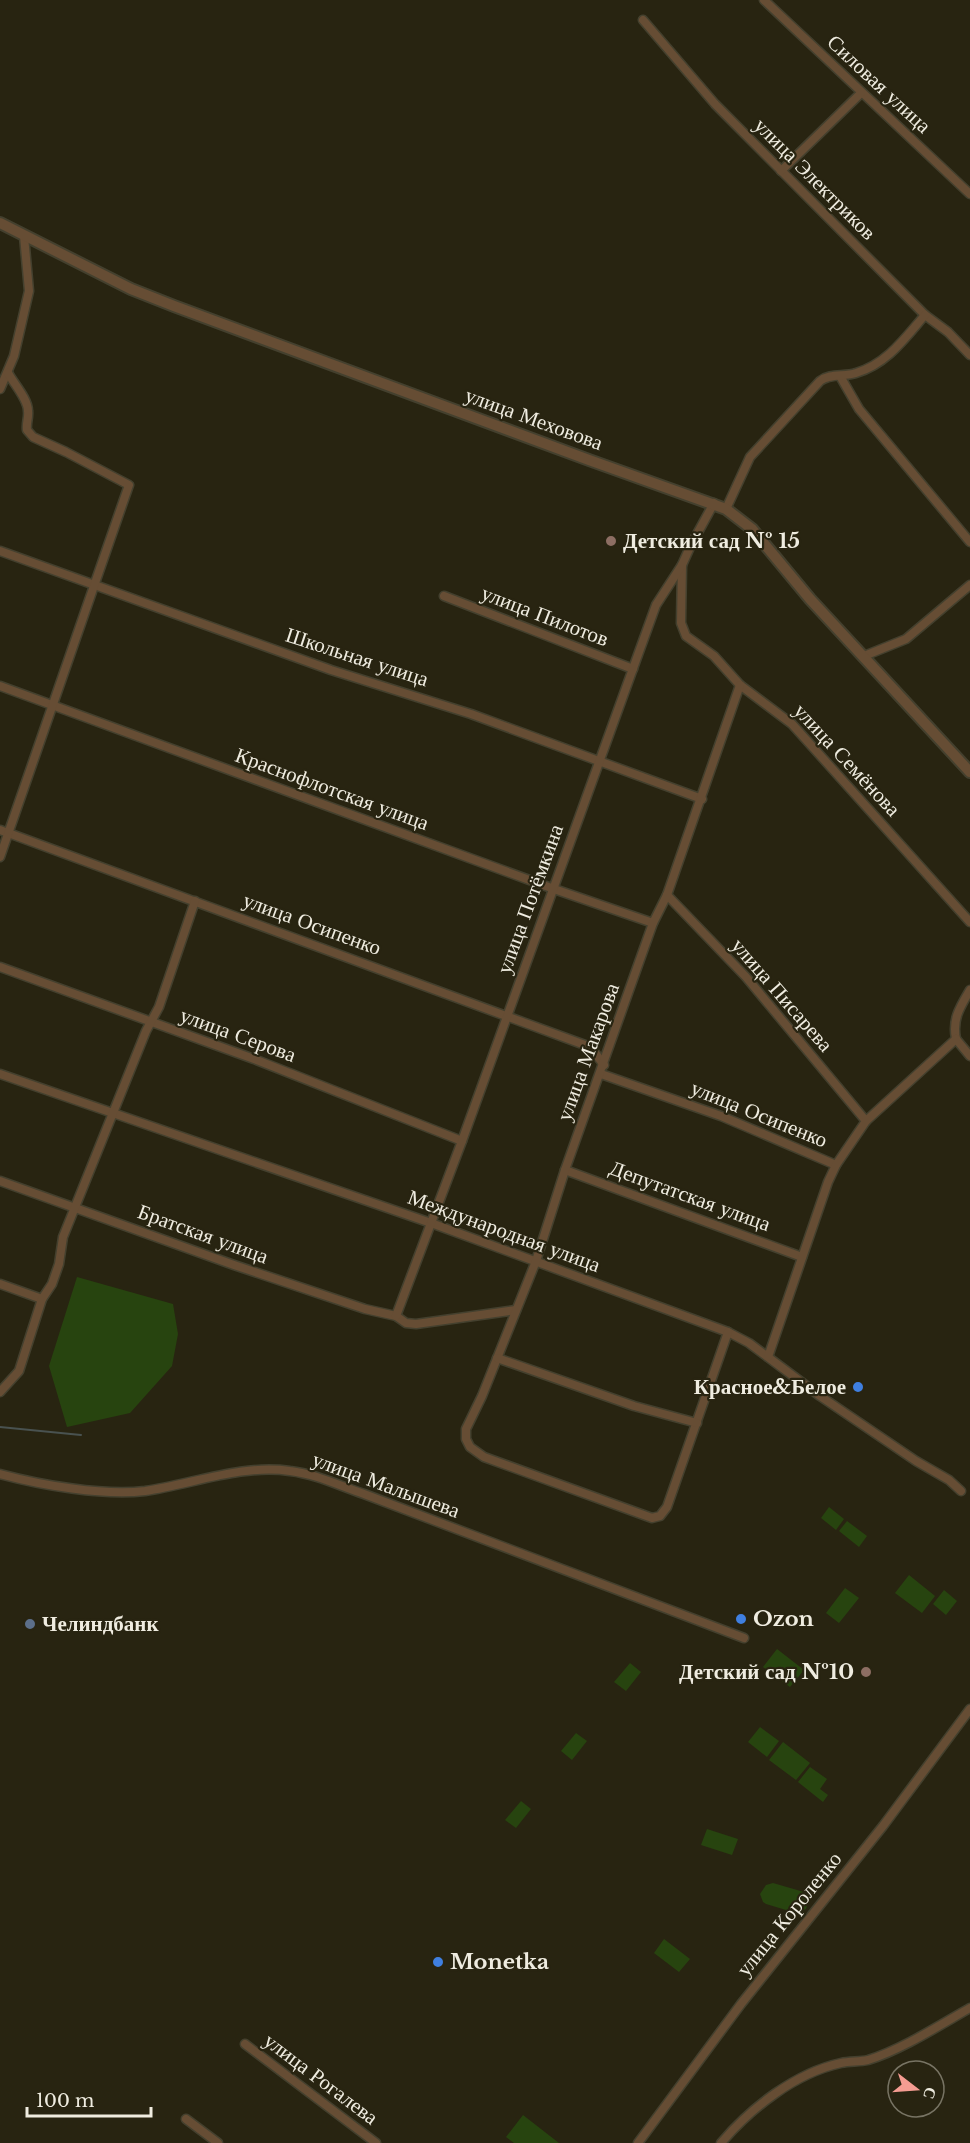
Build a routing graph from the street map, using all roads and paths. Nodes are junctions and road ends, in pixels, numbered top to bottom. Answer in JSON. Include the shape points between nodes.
{"nodes":[{"id":1,"x":764,"y":0,"type":"edge"},
{"id":2,"x":643,"y":20,"type":"dead end"},
{"id":3,"x":861,"y":93,"type":"junction"},
{"id":4,"x":781,"y":171,"type":"junction"},
{"id":5,"x":970,"y":195,"type":"edge"},
{"id":6,"x":0,"y":223,"type":"edge"},
{"id":7,"x":24,"y":236,"type":"junction"},
{"id":8,"x":925,"y":315,"type":"junction"},
{"id":9,"x":970,"y":355,"type":"edge"},
{"id":10,"x":8,"y":373,"type":"junction"},
{"id":11,"x":840,"y":376,"type":"junction"},
{"id":12,"x":0,"y":389,"type":"edge"},
{"id":13,"x":714,"y":503,"type":"junction"},
{"id":14,"x":726,"y":509,"type":"junction"},
{"id":15,"x":970,"y":542,"type":"edge"},
{"id":16,"x":0,"y":550,"type":"edge"},
{"id":17,"x":682,"y":565,"type":"junction"},
{"id":18,"x":95,"y":585,"type":"junction"},
{"id":19,"x":970,"y":585,"type":"edge"},
{"id":20,"x":444,"y":596,"type":"dead end"},
{"id":21,"x":864,"y":656,"type":"junction"},
{"id":22,"x":633,"y":669,"type":"junction"},
{"id":23,"x":740,"y":685,"type":"junction"},
{"id":24,"x":0,"y":686,"type":"edge"},
{"id":25,"x":52,"y":705,"type":"junction"},
{"id":26,"x":600,"y":761,"type":"junction"},
{"id":27,"x":970,"y":771,"type":"edge"},
{"id":28,"x":702,"y":799,"type":"junction"},
{"id":29,"x":0,"y":830,"type":"edge"},
{"id":30,"x":9,"y":834,"type":"junction"},
{"id":31,"x":0,"y":857,"type":"edge"},
{"id":32,"x":554,"y":890,"type":"junction"},
{"id":33,"x":667,"y":895,"type":"junction"},
{"id":34,"x":195,"y":901,"type":"junction"},
{"id":35,"x":970,"y":922,"type":"edge"},
{"id":36,"x":653,"y":923,"type":"junction"},
{"id":37,"x":0,"y":967,"type":"edge"},
{"id":38,"x":970,"y":990,"type":"edge"},
{"id":39,"x":506,"y":1016,"type":"junction"},
{"id":40,"x":151,"y":1022,"type":"junction"},
{"id":41,"x":956,"y":1039,"type":"junction"},
{"id":42,"x":970,"y":1056,"type":"edge"},
{"id":43,"x":602,"y":1069,"type":"junction"},
{"id":44,"x":0,"y":1074,"type":"edge"},
{"id":45,"x":114,"y":1114,"type":"junction"},
{"id":46,"x":866,"y":1121,"type":"junction"},
{"id":47,"x":462,"y":1141,"type":"junction"},
{"id":48,"x":836,"y":1165,"type":"junction"},
{"id":49,"x":565,"y":1170,"type":"junction"},
{"id":50,"x":0,"y":1181,"type":"edge"},
{"id":51,"x":75,"y":1207,"type":"junction"},
{"id":52,"x":431,"y":1223,"type":"junction"},
{"id":53,"x":802,"y":1257,"type":"junction"},
{"id":54,"x":536,"y":1261,"type":"junction"},
{"id":55,"x":0,"y":1284,"type":"edge"},
{"id":56,"x":42,"y":1299,"type":"junction"},
{"id":57,"x":516,"y":1310,"type":"junction"},
{"id":58,"x":396,"y":1316,"type":"junction"},
{"id":59,"x":728,"y":1332,"type":"junction"},
{"id":60,"x":768,"y":1357,"type":"junction"},
{"id":61,"x":497,"y":1358,"type":"junction"},
{"id":62,"x":0,"y":1392,"type":"edge"},
{"id":63,"x":697,"y":1423,"type":"junction"},
{"id":64,"x":0,"y":1474,"type":"edge"},
{"id":65,"x":961,"y":1491,"type":"dead end"},
{"id":66,"x":744,"y":1638,"type":"dead end"},
{"id":67,"x":970,"y":1709,"type":"edge"},
{"id":68,"x":970,"y":2008,"type":"edge"},
{"id":69,"x":245,"y":2044,"type":"dead end"},
{"id":70,"x":186,"y":2119,"type":"dead end"},
{"id":71,"x":218,"y":2143,"type":"edge"},
{"id":72,"x":376,"y":2143,"type":"edge"},
{"id":73,"x":638,"y":2143,"type":"edge"},
{"id":74,"x":722,"y":2143,"type":"edge"}],
"edges":[{"from":1,"to":3,"type":"street","name":"Силовая улица"},
{"from":2,"to":4,"type":"street","name":"улица Электриков","via":[[715,104]]},
{"from":3,"to":4,"type":"street"},
{"from":3,"to":5,"type":"street","name":"Силовая улица"},
{"from":4,"to":8,"type":"street","name":"улица Электриков"},
{"from":6,"to":7,"type":"street","name":"улица Меховова"},
{"from":7,"to":10,"type":"street","via":[[29,291]]},
{"from":7,"to":13,"type":"street","name":"улица Меховова","via":[[178,308]]},
{"from":8,"to":9,"type":"street","name":"улица Электриков"},
{"from":8,"to":11,"type":"street","via":[[883,360],[857,373]]},
{"from":10,"to":12,"type":"street"},
{"from":10,"to":18,"type":"street","via":[[26,400],[27,430],[33,437],[129,485]]},
{"from":11,"to":14,"type":"street","via":[[820,381],[765,439],[750,457]]},
{"from":11,"to":15,"type":"street","via":[[859,409]]},
{"from":13,"to":14,"type":"street","name":"улица Меховова"},
{"from":13,"to":17,"type":"street","name":"улица Потёмкина"},
{"from":14,"to":21,"type":"street","name":"улица Меховова","via":[[752,529]]},
{"from":16,"to":18,"type":"street","name":"Школьная улица"},
{"from":17,"to":22,"type":"street","name":"улица Потёмкина","via":[[656,605]]},
{"from":17,"to":23,"type":"street","name":"улица Семёнова","via":[[681,622],[686,636],[714,656]]},
{"from":18,"to":25,"type":"street"},
{"from":18,"to":26,"type":"street","name":"Школьная улица"},
{"from":19,"to":21,"type":"street","via":[[906,639]]},
{"from":20,"to":22,"type":"street","name":"улица Пилотов"},
{"from":21,"to":27,"type":"street","name":"улица Меховова"},
{"from":22,"to":26,"type":"street","name":"улица Потёмкина"},
{"from":23,"to":28,"type":"street","name":"улица Макарова"},
{"from":23,"to":35,"type":"street","name":"улица Семёнова","via":[[792,724]]},
{"from":24,"to":25,"type":"street","name":"Краснофлотская улица"},
{"from":25,"to":30,"type":"street"},
{"from":25,"to":32,"type":"street","name":"Краснофлотская улица"},
{"from":26,"to":28,"type":"street","name":"Школьная улица"},
{"from":26,"to":32,"type":"street","name":"улица Потёмкина"},
{"from":28,"to":33,"type":"street","name":"улица Макарова"},
{"from":29,"to":30,"type":"street","name":"улица Осипенко"},
{"from":30,"to":31,"type":"street"},
{"from":30,"to":34,"type":"street","name":"улица Осипенко"},
{"from":32,"to":36,"type":"street","name":"Краснофлотская улица"},
{"from":32,"to":39,"type":"street","name":"улица Потёмкина"},
{"from":33,"to":36,"type":"street","name":"улица Макарова"},
{"from":33,"to":46,"type":"street","name":"улица Писарева","via":[[746,977]]},
{"from":34,"to":39,"type":"street","name":"улица Осипенко"},
{"from":34,"to":40,"type":"street"},
{"from":36,"to":43,"type":"street","name":"улица Макарова"},
{"from":37,"to":40,"type":"street","name":"улица Серова"},
{"from":38,"to":41,"type":"street","via":[[958,1011]]},
{"from":39,"to":43,"type":"street","name":"улица Осипенко","via":[[585,1045],[595,1053]]},
{"from":39,"to":47,"type":"street","name":"улица Потёмкина"},
{"from":40,"to":45,"type":"street"},
{"from":40,"to":47,"type":"street","name":"улица Серова"},
{"from":41,"to":42,"type":"street"},
{"from":41,"to":46,"type":"street"},
{"from":43,"to":48,"type":"street","name":"улица Осипенко"},
{"from":43,"to":49,"type":"street","name":"улица Макарова"},
{"from":44,"to":45,"type":"street","name":"Международная улица"},
{"from":45,"to":51,"type":"street"},
{"from":45,"to":52,"type":"street","name":"Международная улица"},
{"from":46,"to":48,"type":"street"},
{"from":47,"to":52,"type":"street","name":"улица Потёмкина"},
{"from":48,"to":53,"type":"street"},
{"from":49,"to":53,"type":"street","name":"Депутатская улица"},
{"from":49,"to":54,"type":"street","name":"улица Макарова"},
{"from":50,"to":51,"type":"street","name":"Братская улица"},
{"from":51,"to":56,"type":"street","via":[[52,1284]]},
{"from":51,"to":58,"type":"street","name":"Братская улица","via":[[245,1269]]},
{"from":52,"to":54,"type":"street","name":"Международная улица"},
{"from":52,"to":58,"type":"street","name":"улица Потёмкина"},
{"from":53,"to":60,"type":"street"},
{"from":54,"to":57,"type":"street","name":"улица Макарова"},
{"from":54,"to":59,"type":"street","name":"Международная улица"},
{"from":55,"to":56,"type":"street"},
{"from":56,"to":62,"type":"street","via":[[19,1371]]},
{"from":57,"to":58,"type":"street","name":"Братская улица","via":[[416,1324],[400,1321]]},
{"from":57,"to":61,"type":"street","name":"улица Макарова"},
{"from":59,"to":60,"type":"street","name":"Международная улица"},
{"from":59,"to":63,"type":"street"},
{"from":60,"to":65,"type":"street","name":"Международная улица"},
{"from":61,"to":63,"type":"street","via":[[634,1406]]},
{"from":61,"to":63,"type":"street","name":"улица Макарова","via":[[466,1429],[470,1447],[484,1457],[652,1518],[660,1516],[667,1507]]},
{"from":64,"to":66,"type":"street","name":"улица Малышева","via":[[64,1487],[144,1491],[224,1474],[262,1470],[304,1473]]},
{"from":67,"to":73,"type":"street","name":"улица Короленко"},
{"from":68,"to":74,"type":"street","via":[[867,2060],[841,2062],[779,2089]]},
{"from":69,"to":72,"type":"street","name":"улица Рогалева"},
{"from":70,"to":71,"type":"street"}]}
